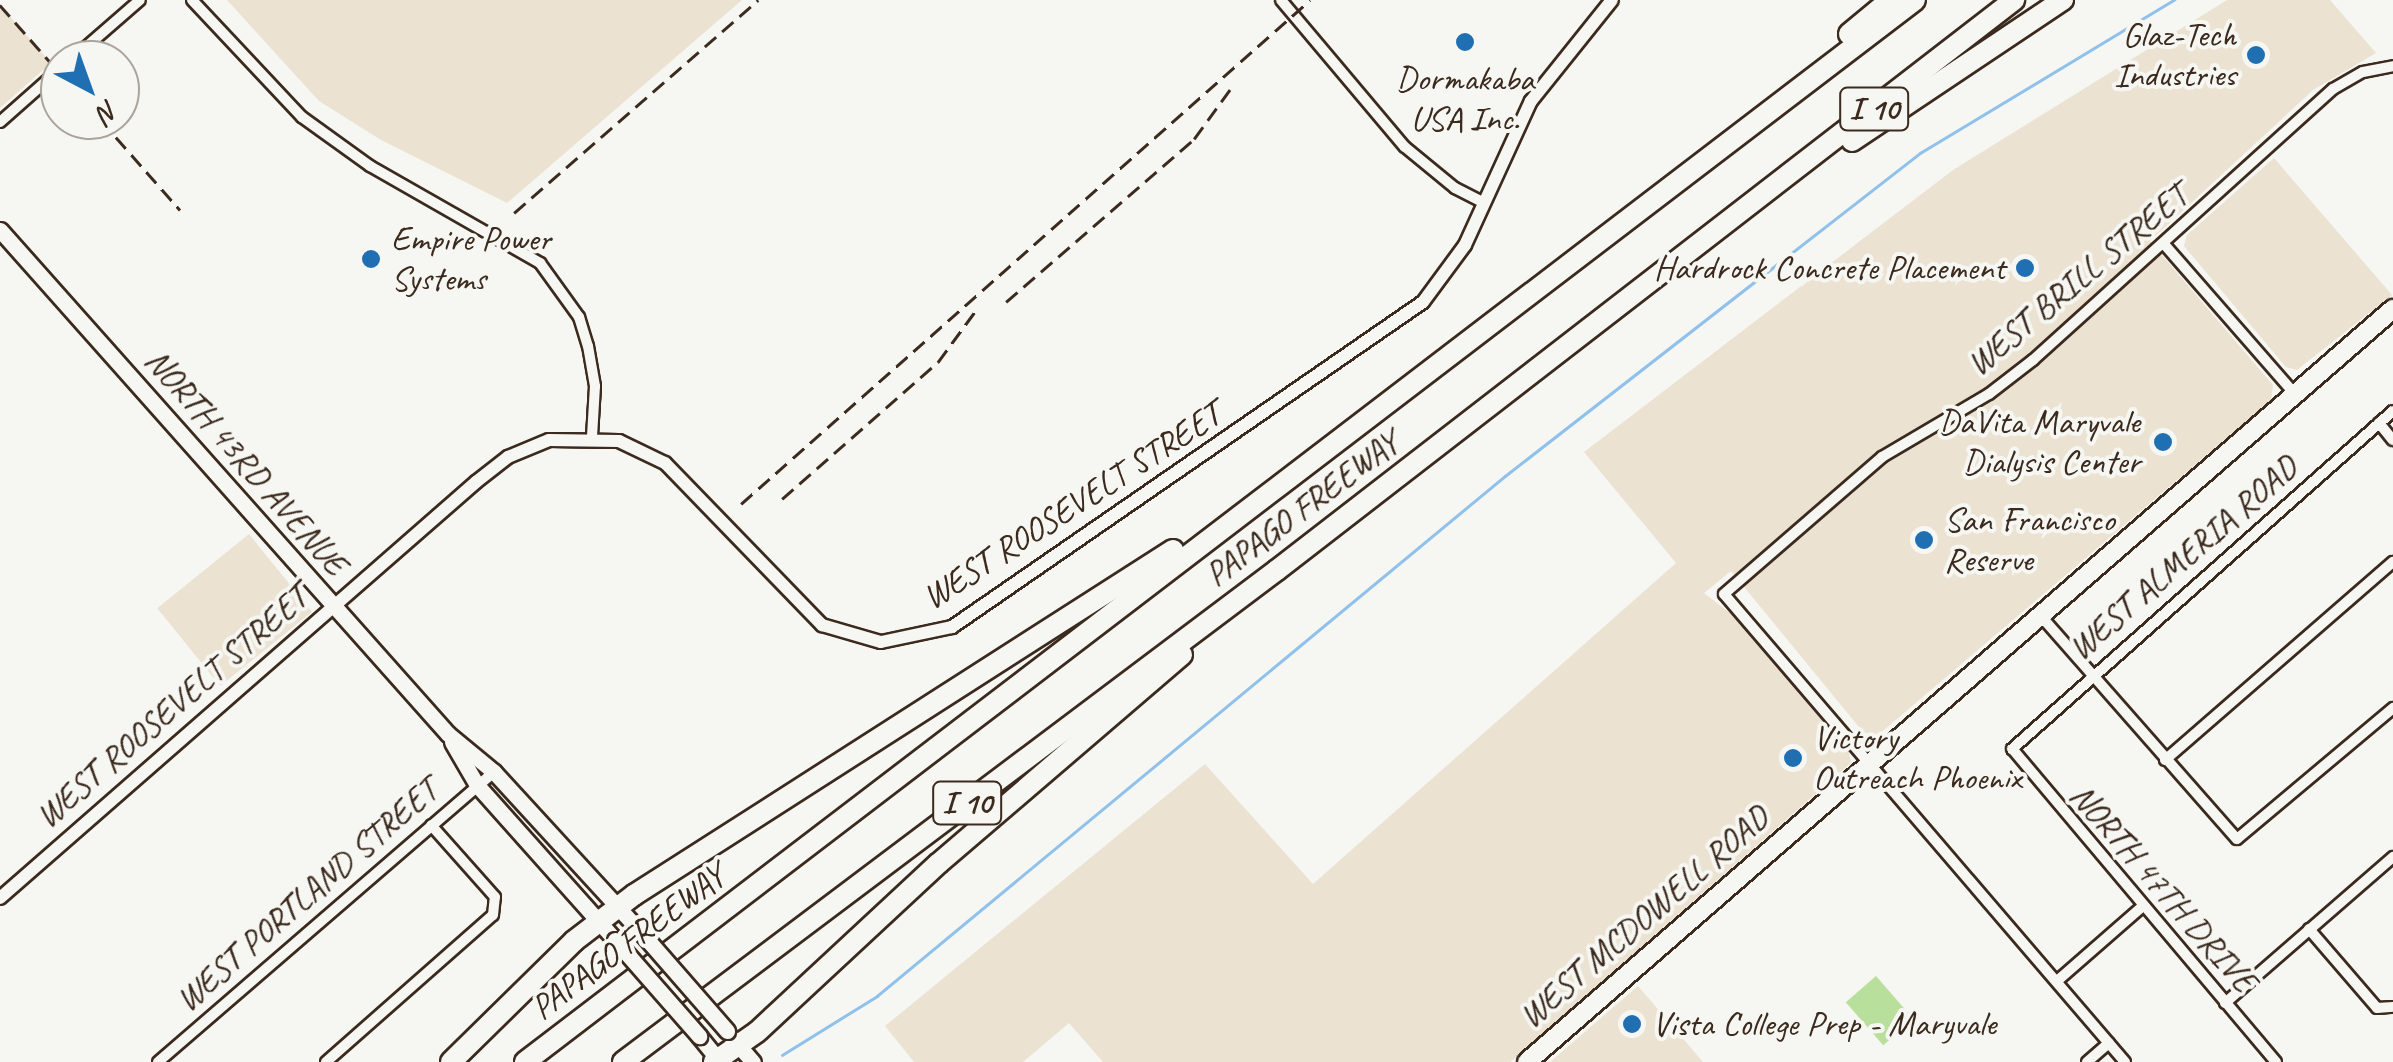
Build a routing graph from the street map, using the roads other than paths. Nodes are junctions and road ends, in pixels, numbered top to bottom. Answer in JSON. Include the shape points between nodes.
{"nodes":[{"id":1,"x":140,"y":0,"type":"edge"},
{"id":2,"x":192,"y":0,"type":"edge"},
{"id":3,"x":1280,"y":0,"type":"edge"},
{"id":4,"x":1612,"y":0,"type":"edge"},
{"id":5,"x":1890,"y":0,"type":"edge"},
{"id":6,"x":1915,"y":0,"type":"edge"},
{"id":7,"x":2014,"y":0,"type":"edge"},
{"id":8,"x":2063,"y":0,"type":"edge"},
{"id":9,"x":94,"y":40,"type":"edge"},
{"id":10,"x":2393,"y":66,"type":"edge"},
{"id":11,"x":40,"y":87,"type":"edge"},
{"id":12,"x":0,"y":122,"type":"edge"},
{"id":13,"x":1692,"y":167,"type":"junction"},
{"id":14,"x":1484,"y":202,"type":"junction"},
{"id":15,"x":1734,"y":219,"type":"junction"},
{"id":16,"x":0,"y":230,"type":"edge"},
{"id":17,"x":2164,"y":244,"type":"junction"},
{"id":18,"x":2393,"y":309,"type":"edge"},
{"id":19,"x":2295,"y":394,"type":"junction"},
{"id":20,"x":2393,"y":412,"type":"edge"},
{"id":21,"x":2379,"y":424,"type":"junction"},
{"id":22,"x":592,"y":436,"type":"junction"},
{"id":23,"x":2393,"y":440,"type":"edge"},
{"id":24,"x":1272,"y":488,"type":"junction"},
{"id":25,"x":2393,"y":562,"type":"edge"},
{"id":26,"x":1276,"y":570,"type":"junction"},
{"id":27,"x":333,"y":606,"type":"junction"},
{"id":28,"x":2040,"y":615,"type":"junction"},
{"id":29,"x":2092,"y":674,"type":"junction"},
{"id":30,"x":2393,"y":708,"type":"edge"},
{"id":31,"x":448,"y":734,"type":"junction"},
{"id":32,"x":2012,"y":749,"type":"joint"},
{"id":33,"x":2165,"y":760,"type":"junction"},
{"id":34,"x":1872,"y":761,"type":"junction"},
{"id":35,"x":494,"y":772,"type":"junction"},
{"id":36,"x":477,"y":785,"type":"junction"},
{"id":37,"x":431,"y":824,"type":"junction"},
{"id":38,"x":2393,"y":856,"type":"edge"},
{"id":39,"x":0,"y":898,"type":"edge"},
{"id":40,"x":618,"y":906,"type":"junction"},
{"id":41,"x":2143,"y":906,"type":"junction"},
{"id":42,"x":598,"y":922,"type":"junction"},
{"id":43,"x":2309,"y":929,"type":"junction"},
{"id":44,"x":2058,"y":980,"type":"junction"},
{"id":45,"x":2226,"y":1003,"type":"junction"},
{"id":46,"x":2389,"y":1009,"type":"edge"},
{"id":47,"x":732,"y":1037,"type":"junction"},
{"id":48,"x":2109,"y":1043,"type":"junction"},
{"id":49,"x":715,"y":1057,"type":"edge"},
{"id":50,"x":158,"y":1062,"type":"edge"},
{"id":51,"x":326,"y":1062,"type":"edge"},
{"id":52,"x":451,"y":1062,"type":"edge"},
{"id":53,"x":526,"y":1062,"type":"edge"},
{"id":54,"x":623,"y":1062,"type":"edge"},
{"id":55,"x":753,"y":1062,"type":"edge"},
{"id":56,"x":1527,"y":1062,"type":"edge"},
{"id":57,"x":2087,"y":1062,"type":"edge"},
{"id":58,"x":2125,"y":1062,"type":"edge"},
{"id":59,"x":2276,"y":1062,"type":"edge"}],
"edges":[{"from":1,"to":9,"type":"street"},
{"from":2,"to":22,"type":"street","via":[[302,118],[370,166],[540,263],[579,317],[588,346],[595,386]]},
{"from":3,"to":14,"type":"street","via":[[1405,147],[1454,188]]},
{"from":4,"to":14,"type":"street","name":"WEST ROOSEVELT STREET","via":[[1531,101]]},
{"from":5,"to":13,"type":"highway"},
{"from":6,"to":13,"type":"highway","name":"PAPAGO FREEWAY","number":"I 10"},
{"from":7,"to":15,"type":"highway","name":"PAPAGO FREEWAY","number":"I 10"},
{"from":8,"to":15,"type":"highway"},
{"from":10,"to":17,"type":"street","name":"WEST BRILL STREET","via":[[2363,72],[2333,89]]},
{"from":11,"to":12,"type":"street"},
{"from":13,"to":24,"type":"highway","name":"PAPAGO FREEWAY","number":"I 10"},
{"from":14,"to":22,"type":"street","name":"WEST ROOSEVELT STREET","via":[[1448,272],[1391,330],[933,634],[881,642],[822,625],[682,478],[641,449]]},
{"from":15,"to":26,"type":"highway","name":"PAPAGO FREEWAY","number":"I 10"},
{"from":16,"to":27,"type":"main road","name":"NORTH 43RD AVENUE"},
{"from":17,"to":19,"type":"street"},
{"from":17,"to":34,"type":"street","name":"WEST BRILL STREET","via":[[1994,390],[1882,457],[1724,594]]},
{"from":18,"to":19,"type":"main road","name":"WEST MCDOWELL ROAD"},
{"from":19,"to":28,"type":"main road","name":"WEST MCDOWELL ROAD"},
{"from":20,"to":21,"type":"street","name":"WEST ALMERIA ROAD"},
{"from":21,"to":23,"type":"street"},
{"from":21,"to":29,"type":"street","name":"WEST ALMERIA ROAD"},
{"from":22,"to":27,"type":"street","name":"WEST ROOSEVELT STREET","via":[[549,440],[508,457]]},
{"from":24,"to":40,"type":"highway"},
{"from":24,"to":53,"type":"highway","name":"PAPAGO FREEWAY","number":"I 10"},
{"from":25,"to":33,"type":"street"},
{"from":26,"to":47,"type":"highway","via":[[757,1032]]},
{"from":26,"to":54,"type":"highway","name":"PAPAGO FREEWAY","number":"I 10"},
{"from":27,"to":31,"type":"main road","name":"NORTH 43RD AVENUE"},
{"from":27,"to":39,"type":"street","name":"WEST ROOSEVELT STREET"},
{"from":28,"to":29,"type":"street"},
{"from":28,"to":34,"type":"main road","name":"WEST MCDOWELL ROAD"},
{"from":29,"to":32,"type":"street","name":"WEST ALMERIA ROAD"},
{"from":29,"to":33,"type":"street"},
{"from":30,"to":33,"type":"street","via":[[2238,840]]},
{"from":31,"to":35,"type":"main road","name":"NORTH 43RD AVENUE"},
{"from":31,"to":36,"type":"main road","name":"NORTH 43RD AVENUE"},
{"from":32,"to":41,"type":"street","name":"NORTH 47TH DRIVE"},
{"from":34,"to":44,"type":"street"},
{"from":34,"to":56,"type":"main road","name":"WEST MCDOWELL ROAD"},
{"from":35,"to":36,"type":"street","name":"WEST PORTLAND STREET"},
{"from":35,"to":40,"type":"main road","name":"NORTH 43RD AVENUE"},
{"from":36,"to":37,"type":"street","name":"WEST PORTLAND STREET"},
{"from":36,"to":42,"type":"main road","name":"NORTH 43RD AVENUE"},
{"from":37,"to":50,"type":"street","name":"WEST PORTLAND STREET"},
{"from":37,"to":51,"type":"street","via":[[495,898],[495,910]]},
{"from":38,"to":43,"type":"street"},
{"from":40,"to":42,"type":"highway"},
{"from":40,"to":47,"type":"main road","name":"NORTH 43RD AVENUE","bridge":true},
{"from":41,"to":44,"type":"street"},
{"from":41,"to":45,"type":"street","name":"NORTH 47TH DRIVE"},
{"from":42,"to":49,"type":"main road","name":"NORTH 43RD AVENUE","bridge":true},
{"from":42,"to":52,"type":"highway"},
{"from":43,"to":45,"type":"street"},
{"from":43,"to":46,"type":"street"},
{"from":44,"to":48,"type":"street"},
{"from":45,"to":59,"type":"street","name":"NORTH 47TH DRIVE"},
{"from":47,"to":49,"type":"highway"},
{"from":47,"to":55,"type":"main road","name":"NORTH 43RD AVENUE"},
{"from":48,"to":57,"type":"street"},
{"from":48,"to":58,"type":"street"}]}
